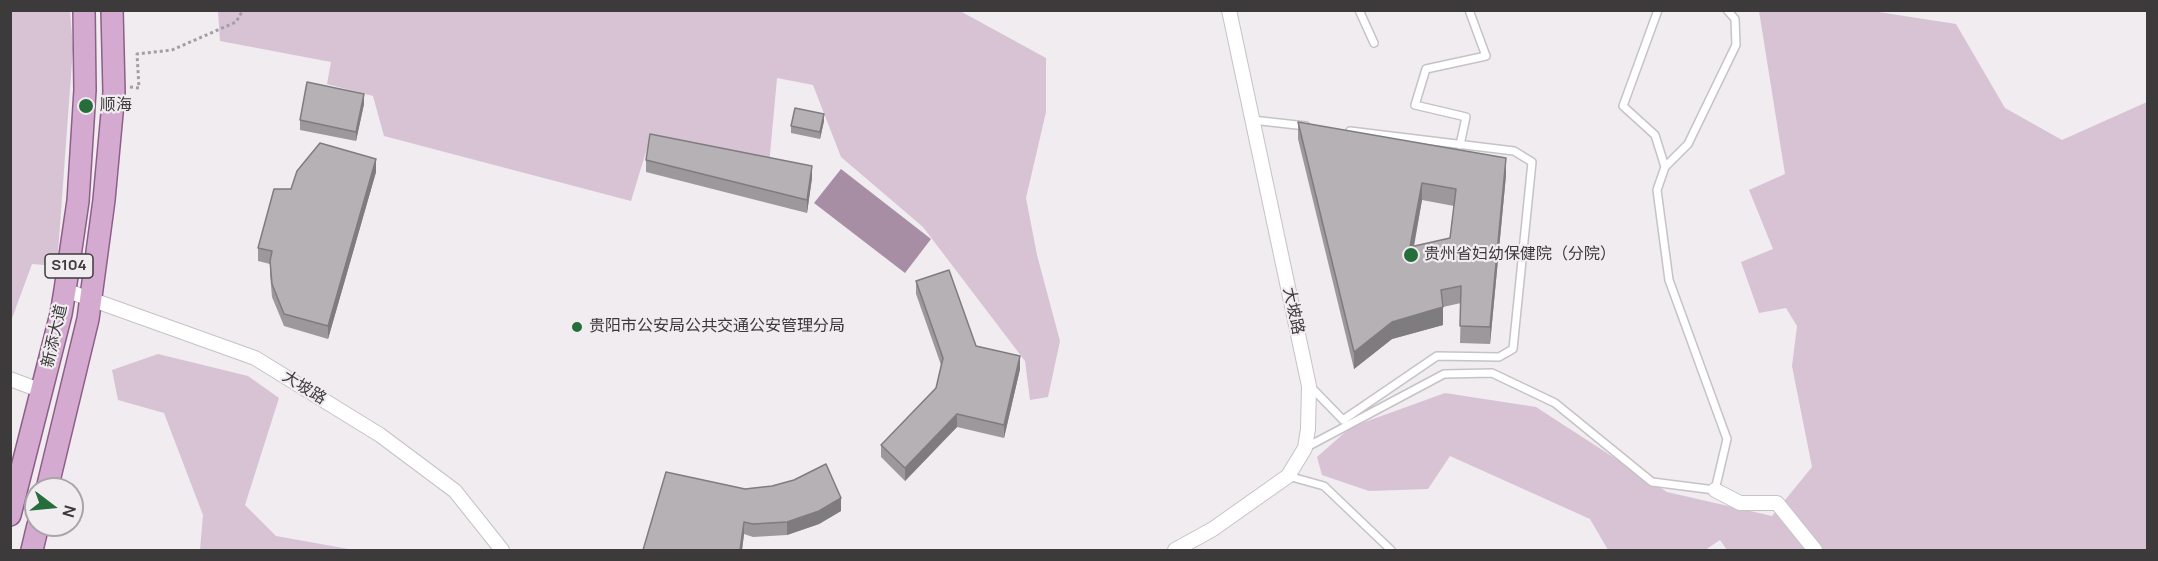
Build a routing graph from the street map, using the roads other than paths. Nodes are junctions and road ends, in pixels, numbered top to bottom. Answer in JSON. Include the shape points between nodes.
{"nodes":[{"id":1,"x":84,"y":10,"type":"edge"},
{"id":2,"x":112,"y":10,"type":"edge"},
{"id":3,"x":1229,"y":10,"type":"edge"},
{"id":4,"x":1359,"y":10,"type":"edge"},
{"id":5,"x":1469,"y":10,"type":"edge"},
{"id":6,"x":1658,"y":10,"type":"edge"},
{"id":7,"x":1727,"y":10,"type":"edge"},
{"id":8,"x":1374,"y":43,"type":"dead end"},
{"id":9,"x":1252,"y":120,"type":"junction"},
{"id":10,"x":1310,"y":126,"type":"edge"},
{"id":11,"x":1345,"y":131,"type":"edge"},
{"id":12,"x":1460,"y":145,"type":"junction"},
{"id":13,"x":1665,"y":167,"type":"junction"},
{"id":14,"x":65,"y":290,"type":"junction"},
{"id":15,"x":91,"y":300,"type":"junction"},
{"id":16,"x":10,"y":379,"type":"edge"},
{"id":17,"x":1309,"y":386,"type":"junction"},
{"id":18,"x":42,"y":391,"type":"junction"},
{"id":19,"x":1305,"y":448,"type":"junction"},
{"id":20,"x":1288,"y":476,"type":"junction"},
{"id":21,"x":50,"y":477,"type":"edge"},
{"id":22,"x":1715,"y":490,"type":"junction"},
{"id":23,"x":10,"y":515,"type":"edge"},
{"id":24,"x":1387,"y":549,"type":"edge"},
{"id":25,"x":502,"y":550,"type":"edge"},
{"id":26,"x":1175,"y":550,"type":"edge"},
{"id":27,"x":1815,"y":550,"type":"edge"}],
"edges":[{"from":1,"to":14,"type":"main road","name":"新添大道","number":"S104","via":[[85,90],[78,201]]},
{"from":2,"to":15,"type":"main road","name":"新添大道","number":"S104","via":[[114,85]]},
{"from":3,"to":9,"type":"street","name":"大坡路"},
{"from":4,"to":8,"type":"lane"},
{"from":5,"to":12,"type":"lane","via":[[1486,56],[1426,69],[1415,105],[1466,117]]},
{"from":6,"to":13,"type":"lane","via":[[1623,106],[1654,135]]},
{"from":7,"to":13,"type":"lane","via":[[1735,19],[1736,45],[1688,144]]},
{"from":9,"to":10,"type":"lane"},
{"from":9,"to":17,"type":"street","name":"大坡路"},
{"from":11,"to":12,"type":"lane"},
{"from":12,"to":17,"type":"lane","via":[[1514,151],[1532,162],[1513,349],[1499,357],[1437,356],[1343,420]]},
{"from":13,"to":22,"type":"lane","via":[[1657,190],[1669,280],[1727,439]]},
{"from":14,"to":15,"type":"street","name":"大坡路"},
{"from":14,"to":18,"type":"main road","name":"新添大道","number":"S104"},
{"from":15,"to":21,"type":"main road","name":"新添大道","number":"S104"},
{"from":15,"to":25,"type":"street","name":"大坡路","via":[[265,364],[380,435],[455,491]]},
{"from":16,"to":18,"type":"street"},
{"from":17,"to":19,"type":"street","name":"大坡路"},
{"from":18,"to":23,"type":"main road","name":"新添大道","number":"S104"},
{"from":19,"to":20,"type":"street","name":"大坡路"},
{"from":19,"to":22,"type":"lane","via":[[1444,374],[1492,373],[1555,403],[1652,482]]},
{"from":20,"to":24,"type":"lane","via":[[1323,486]]},
{"from":20,"to":26,"type":"street","name":"大坡路","via":[[1213,529]]},
{"from":22,"to":27,"type":"street","via":[[1740,503],[1777,503]]}]}
